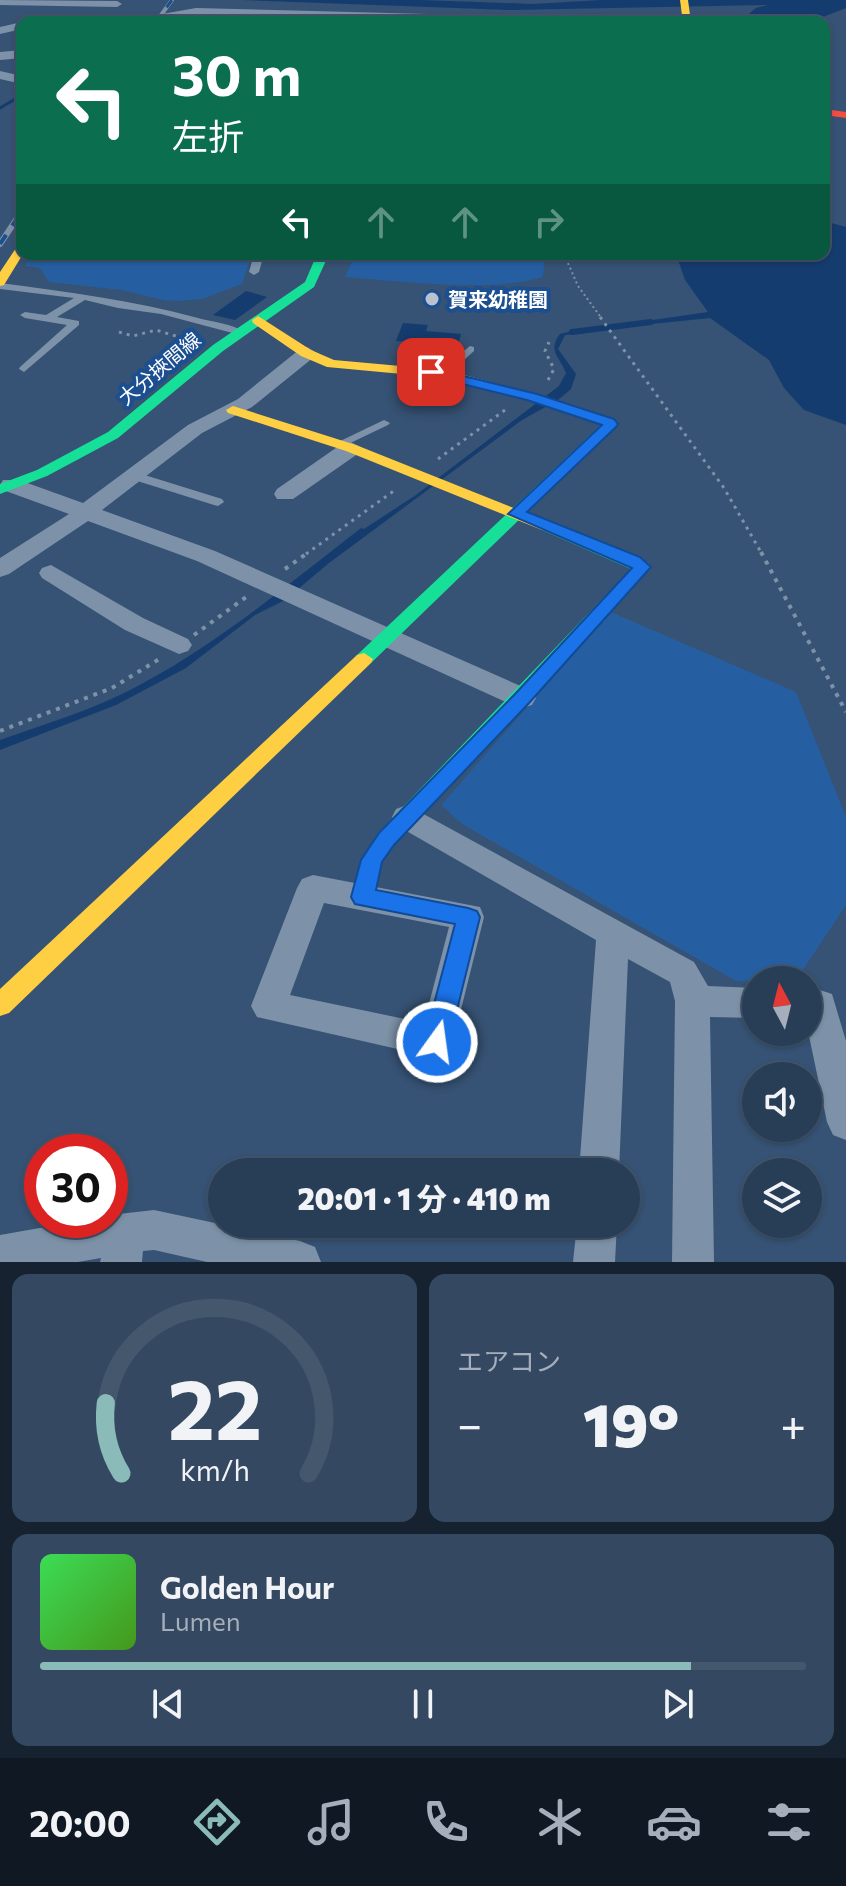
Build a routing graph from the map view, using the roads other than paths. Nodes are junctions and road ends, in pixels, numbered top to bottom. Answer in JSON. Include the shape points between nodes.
{"nodes":[{"id":1,"x":0,"y":2,"type":"edge"},
{"id":2,"x":117,"y":4,"type":"dead end"},
{"id":3,"x":170,"y":15,"type":"junction"},
{"id":4,"x":683,"y":15,"type":"edge"},
{"id":5,"x":163,"y":16,"type":"edge"},
{"id":6,"x":175,"y":16,"type":"edge"},
{"id":7,"x":351,"y":16,"type":"edge"},
{"id":8,"x":528,"y":16,"type":"edge"},
{"id":9,"x":16,"y":257,"type":"edge"},
{"id":10,"x":257,"y":260,"type":"edge"},
{"id":11,"x":320,"y":260,"type":"edge"},
{"id":12,"x":254,"y":272,"type":"dead end"},
{"id":13,"x":0,"y":284,"type":"edge"},
{"id":14,"x":84,"y":296,"type":"junction"},
{"id":15,"x":25,"y":315,"type":"dead end"},
{"id":16,"x":47,"y":319,"type":"junction"},
{"id":17,"x":258,"y":320,"type":"junction"},
{"id":18,"x":240,"y":332,"type":"junction"},
{"id":19,"x":470,"y":349,"type":"dead end"},
{"id":20,"x":307,"y":353,"type":"junction"},
{"id":21,"x":24,"y":369,"type":"dead end"},
{"id":22,"x":442,"y":374,"type":"junction"},
{"id":23,"x":233,"y":410,"type":"junction"},
{"id":24,"x":384,"y":423,"type":"dead end"},
{"id":25,"x":345,"y":446,"type":"junction"},
{"id":26,"x":135,"y":476,"type":"junction"},
{"id":27,"x":6,"y":487,"type":"edge"},
{"id":28,"x":285,"y":494,"type":"dead end"},
{"id":29,"x":218,"y":502,"type":"dead end"},
{"id":30,"x":86,"y":512,"type":"junction"},
{"id":31,"x":516,"y":514,"type":"junction"},
{"id":32,"x":0,"y":569,"type":"edge"},
{"id":33,"x":51,"y":573,"type":"dead end"},
{"id":34,"x":386,"y":637,"type":"junction"},
{"id":35,"x":179,"y":645,"type":"road end"},
{"id":36,"x":522,"y":698,"type":"junction"},
{"id":37,"x":407,"y":817,"type":"junction"},
{"id":38,"x":363,"y":897,"type":"junction"},
{"id":39,"x":613,"y":934,"type":"junction"},
{"id":40,"x":692,"y":1001,"type":"junction"},
{"id":41,"x":742,"y":1003,"type":"edge"},
{"id":42,"x":0,"y":1005,"type":"edge"},
{"id":43,"x":825,"y":1005,"type":"edge"},
{"id":44,"x":846,"y":1122,"type":"edge"},
{"id":45,"x":600,"y":1158,"type":"edge"},
{"id":46,"x":596,"y":1238,"type":"edge"},
{"id":47,"x":123,"y":1247,"type":"edge"},
{"id":48,"x":0,"y":1256,"type":"edge"},
{"id":49,"x":300,"y":1262,"type":"edge"},
{"id":50,"x":594,"y":1262,"type":"edge"},
{"id":51,"x":693,"y":1262,"type":"edge"}],
"edges":[{"from":1,"to":2,"type":"street"},
{"from":3,"to":5,"type":"street"},
{"from":3,"to":6,"type":"street"},
{"from":3,"to":7,"type":"street","via":[[237,11]]},
{"from":4,"to":8,"type":"street"},
{"from":9,"to":13,"type":"street"},
{"from":10,"to":12,"type":"lane"},
{"from":11,"to":17,"type":"street","name":"大分挾間線","via":[[310,284]]},
{"from":13,"to":14,"type":"lane"},
{"from":14,"to":16,"type":"lane"},
{"from":14,"to":18,"type":"lane"},
{"from":15,"to":16,"type":"lane"},
{"from":16,"to":21,"type":"lane","via":[[75,323]]},
{"from":17,"to":18,"type":"street","name":"大分挾間線"},
{"from":17,"to":20,"type":"street"},
{"from":18,"to":27,"type":"street","name":"大分挾間線","via":[[104,441]]},
{"from":19,"to":22,"type":"lane"},
{"from":20,"to":22,"type":"street","via":[[340,365]]},
{"from":20,"to":23,"type":"street"},
{"from":22,"to":31,"type":"street","via":[[611,424]]},
{"from":23,"to":25,"type":"street"},
{"from":23,"to":26,"type":"street","via":[[195,429]]},
{"from":24,"to":25,"type":"lane"},
{"from":25,"to":28,"type":"street"},
{"from":25,"to":31,"type":"street"},
{"from":26,"to":29,"type":"lane"},
{"from":26,"to":30,"type":"street"},
{"from":27,"to":30,"type":"street"},
{"from":30,"to":32,"type":"street"},
{"from":30,"to":34,"type":"street","via":[[180,545]]},
{"from":31,"to":34,"type":"street"},
{"from":31,"to":36,"type":"street","via":[[642,567]]},
{"from":33,"to":35,"type":"street"},
{"from":34,"to":36,"type":"street"},
{"from":34,"to":42,"type":"street"},
{"from":36,"to":37,"type":"street"},
{"from":37,"to":38,"type":"street","via":[[372,860]]},
{"from":37,"to":39,"type":"street"},
{"from":38,"to":38,"type":"street","via":[[313,888],[269,1006],[437,1042],[468,917]]},
{"from":39,"to":40,"type":"street","via":[[682,972]]},
{"from":39,"to":45,"type":"street"},
{"from":40,"to":41,"type":"street"},
{"from":40,"to":51,"type":"street"},
{"from":43,"to":44,"type":"street"},
{"from":46,"to":50,"type":"street"},
{"from":47,"to":48,"type":"street"},
{"from":47,"to":49,"type":"street","via":[[173,1232]]}]}
